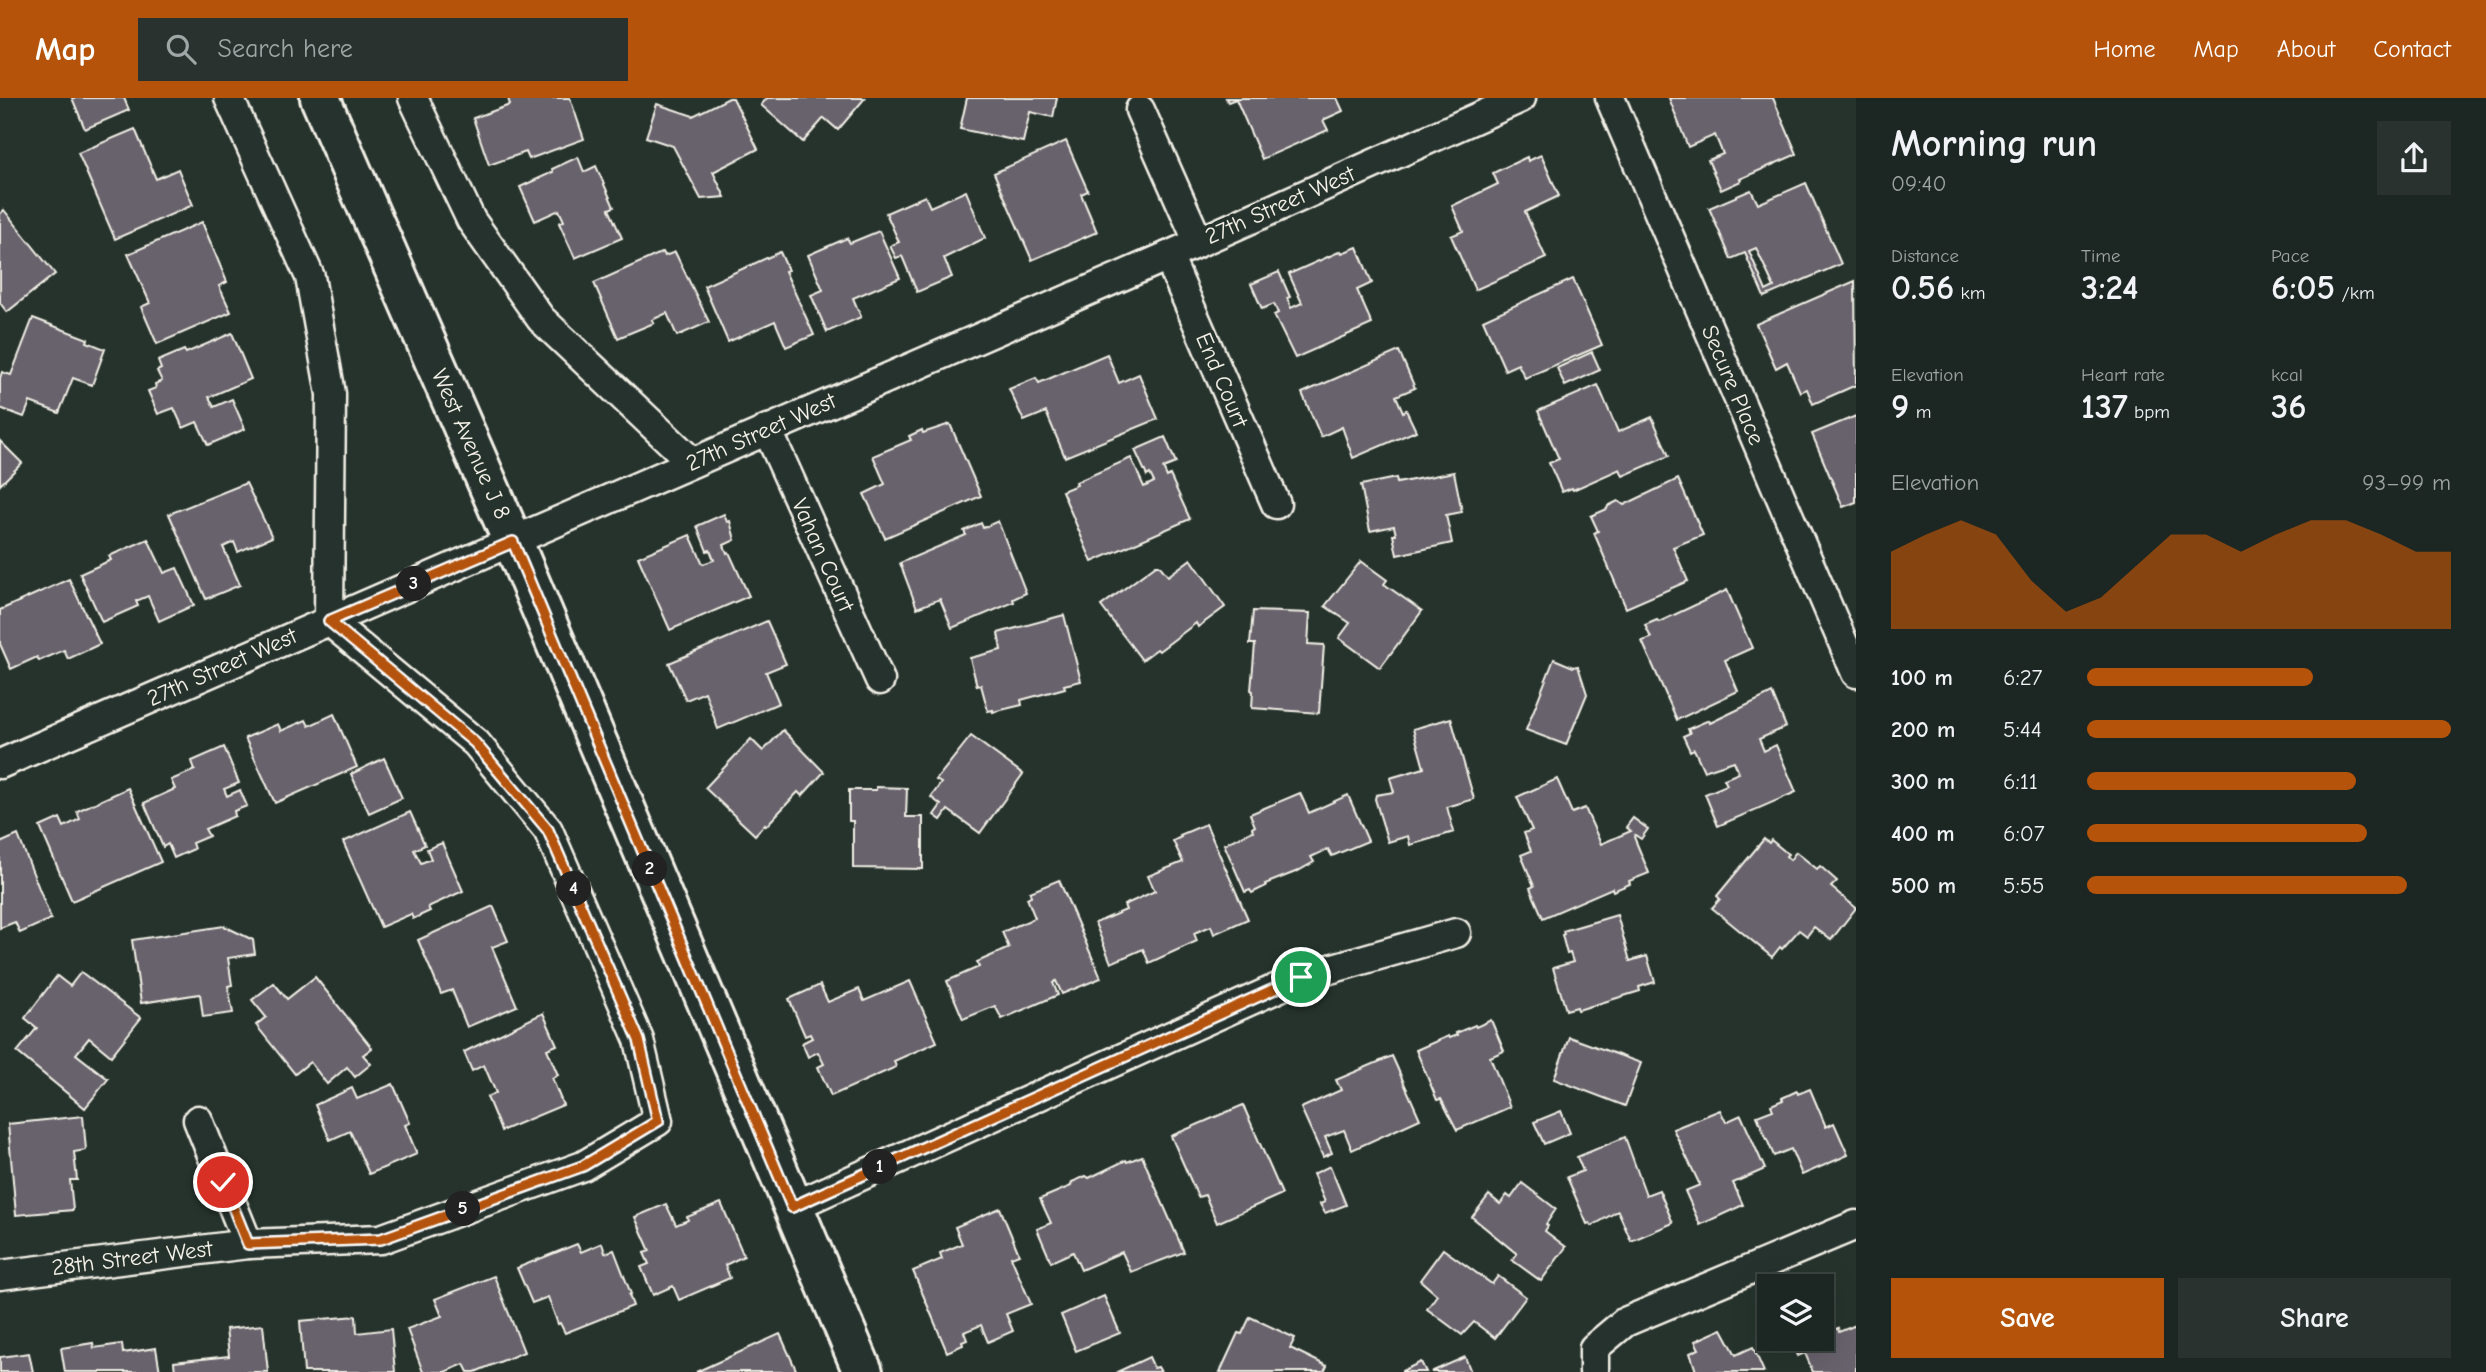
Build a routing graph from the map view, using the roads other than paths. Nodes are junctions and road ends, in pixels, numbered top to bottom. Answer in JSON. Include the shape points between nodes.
{"nodes":[{"id":1,"x":229,"y":98,"type":"edge"},
{"id":2,"x":320,"y":98,"type":"edge"},
{"id":3,"x":413,"y":98,"type":"edge"},
{"id":4,"x":1521,"y":98,"type":"edge"},
{"id":5,"x":1611,"y":98,"type":"edge"},
{"id":6,"x":1140,"y":110,"type":"dead end"},
{"id":7,"x":1198,"y":241,"type":"junction"},
{"id":8,"x":1168,"y":256,"type":"junction"},
{"id":9,"x":767,"y":429,"type":"junction"},
{"id":10,"x":692,"y":462,"type":"junction"},
{"id":11,"x":1276,"y":504,"type":"dead end"},
{"id":12,"x":513,"y":542,"type":"junction"},
{"id":13,"x":329,"y":621,"type":"junction"},
{"id":14,"x":1856,"y":673,"type":"edge"},
{"id":15,"x":880,"y":680,"type":"dead end"},
{"id":16,"x":0,"y":764,"type":"edge"},
{"id":17,"x":1455,"y":933,"type":"dead end"},
{"id":18,"x":198,"y":1120,"type":"dead end"},
{"id":19,"x":792,"y":1207,"type":"junction"},
{"id":20,"x":1856,"y":1225,"type":"edge"},
{"id":21,"x":248,"y":1244,"type":"junction"},
{"id":22,"x":0,"y":1275,"type":"edge"},
{"id":23,"x":1594,"y":1360,"type":"edge"},
{"id":24,"x":863,"y":1372,"type":"edge"}],
"edges":[{"from":1,"to":13,"type":"street","via":[[310,277],[331,394]]},
{"from":2,"to":12,"type":"street","name":"West Avenue J 8"},
{"from":3,"to":10,"type":"street","via":[[471,220],[541,319]]},
{"from":4,"to":7,"type":"street","name":"27th Street West"},
{"from":5,"to":14,"type":"street","name":"Secure Place"},
{"from":6,"to":7,"type":"street"},
{"from":7,"to":8,"type":"street","name":"27th Street West"},
{"from":8,"to":9,"type":"street","name":"27th Street West"},
{"from":8,"to":11,"type":"street","name":"End Court"},
{"from":9,"to":10,"type":"street","name":"27th Street West"},
{"from":9,"to":15,"type":"street","name":"Vahan Court"},
{"from":10,"to":12,"type":"street","name":"27th Street West"},
{"from":12,"to":13,"type":"street","name":"27th Street West"},
{"from":12,"to":19,"type":"street","name":"West Avenue J 8"},
{"from":13,"to":16,"type":"street","name":"27th Street West"},
{"from":13,"to":21,"type":"street","name":"28th Street West","via":[[475,743],[548,830],[639,1040],[658,1121],[583,1166],[381,1239]]},
{"from":17,"to":19,"type":"street","via":[[1301,977]]},
{"from":18,"to":21,"type":"street"},
{"from":19,"to":24,"type":"street","name":"West Avenue J 8"},
{"from":20,"to":23,"type":"street","via":[[1625,1322]]},
{"from":21,"to":22,"type":"street","name":"28th Street West"}]}
